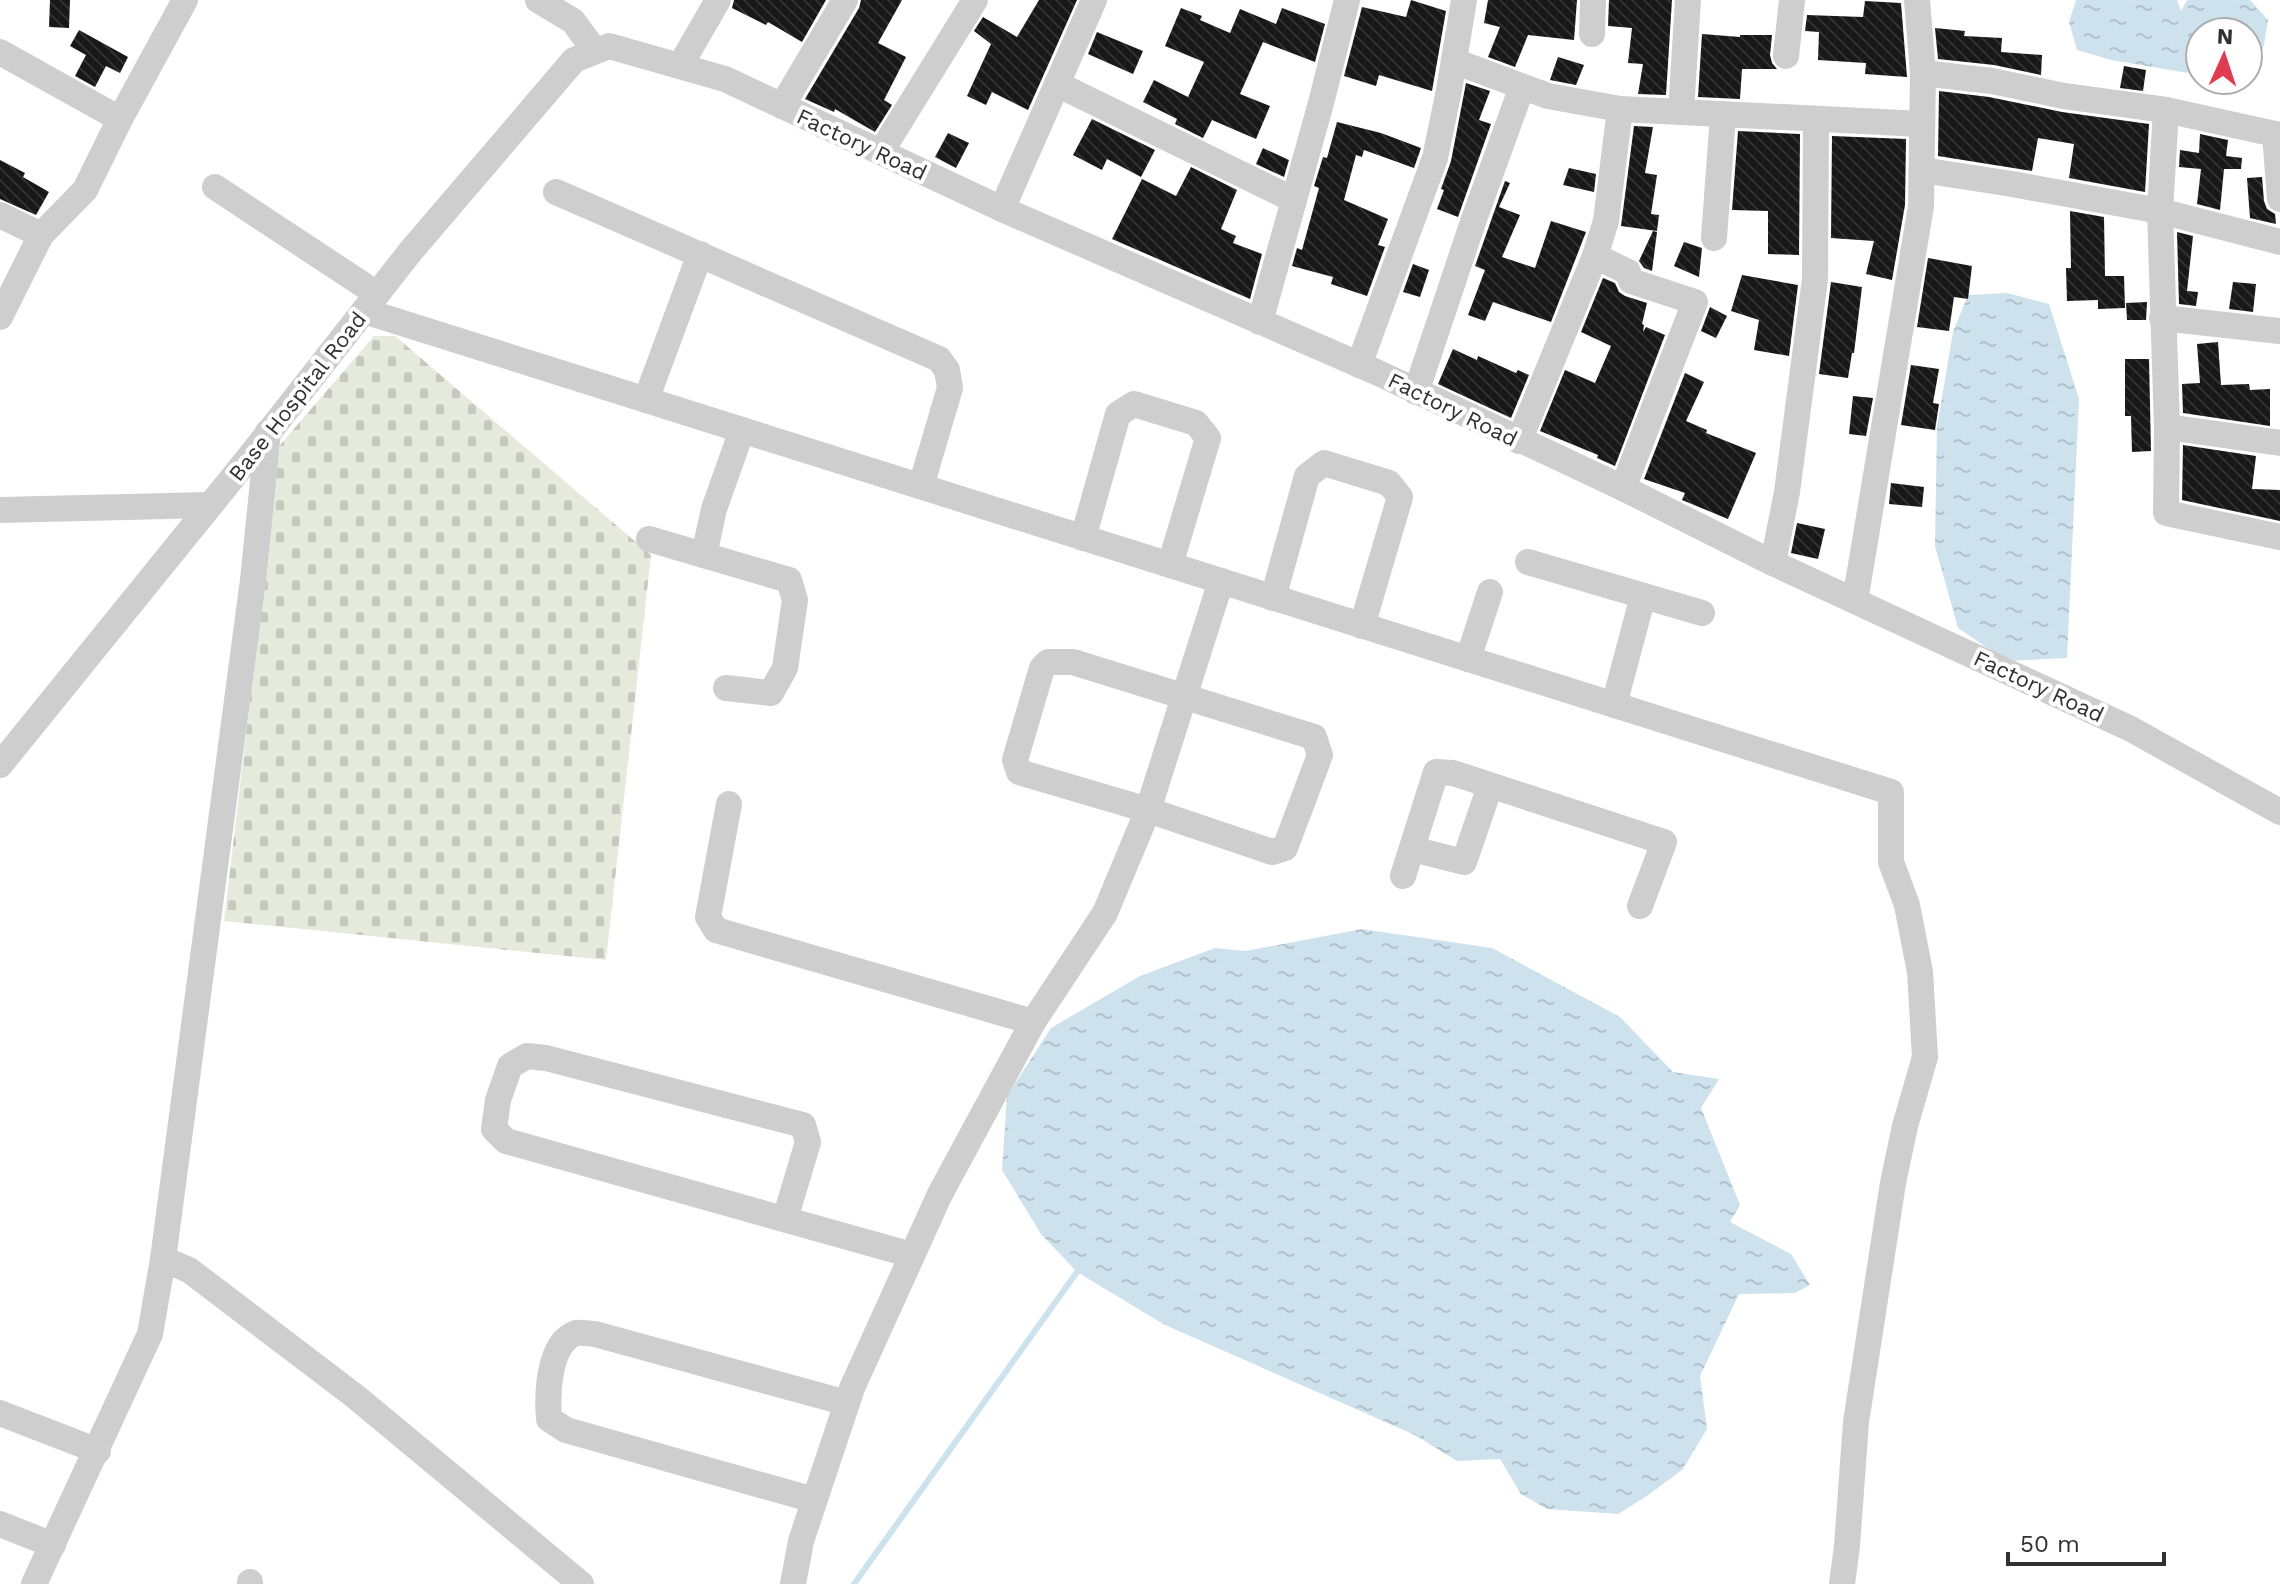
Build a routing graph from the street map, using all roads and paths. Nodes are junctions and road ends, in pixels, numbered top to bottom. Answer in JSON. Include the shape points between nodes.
{"nodes":[{"id":1,"x":185,"y":0,"type":"edge"},
{"id":2,"x":538,"y":0,"type":"edge"},
{"id":3,"x":718,"y":0,"type":"edge"},
{"id":4,"x":845,"y":0,"type":"edge"},
{"id":5,"x":975,"y":0,"type":"edge"},
{"id":6,"x":1094,"y":0,"type":"edge"},
{"id":7,"x":1347,"y":0,"type":"edge"},
{"id":8,"x":1464,"y":0,"type":"edge"},
{"id":9,"x":1593,"y":0,"type":"edge"},
{"id":10,"x":1688,"y":0,"type":"edge"},
{"id":11,"x":1792,"y":0,"type":"edge"},
{"id":12,"x":1917,"y":0,"type":"edge"},
{"id":13,"x":1592,"y":34,"type":"dead end"},
{"id":14,"x":602,"y":48,"type":"junction"},
{"id":15,"x":0,"y":52,"type":"edge"},
{"id":16,"x":1786,"y":56,"type":"dead end"},
{"id":17,"x":1454,"y":61,"type":"junction"},
{"id":18,"x":680,"y":66,"type":"junction"},
{"id":19,"x":1923,"y":73,"type":"junction"},
{"id":20,"x":1057,"y":84,"type":"junction"},
{"id":21,"x":1522,"y":87,"type":"junction"},
{"id":22,"x":782,"y":106,"type":"junction"},
{"id":23,"x":1620,"y":109,"type":"junction"},
{"id":24,"x":2166,"y":110,"type":"junction"},
{"id":25,"x":1681,"y":112,"type":"junction"},
{"id":26,"x":1723,"y":115,"type":"junction"},
{"id":27,"x":120,"y":119,"type":"junction"},
{"id":28,"x":1816,"y":119,"type":"junction"},
{"id":29,"x":1922,"y":124,"type":"junction"},
{"id":30,"x":881,"y":152,"type":"junction"},
{"id":31,"x":1922,"y":170,"type":"junction"},
{"id":32,"x":215,"y":187,"type":"dead end"},
{"id":33,"x":556,"y":192,"type":"dead end"},
{"id":34,"x":2280,"y":199,"type":"edge"},
{"id":35,"x":1294,"y":200,"type":"junction"},
{"id":36,"x":1002,"y":209,"type":"junction"},
{"id":37,"x":2160,"y":211,"type":"junction"},
{"id":38,"x":0,"y":215,"type":"edge"},
{"id":39,"x":41,"y":235,"type":"junction"},
{"id":40,"x":1714,"y":238,"type":"dead end"},
{"id":41,"x":2280,"y":242,"type":"edge"},
{"id":42,"x":700,"y":254,"type":"junction"},
{"id":43,"x":1595,"y":256,"type":"junction"},
{"id":44,"x":370,"y":302,"type":"junction"},
{"id":45,"x":0,"y":317,"type":"edge"},
{"id":46,"x":2162,"y":318,"type":"junction"},
{"id":47,"x":1260,"y":322,"type":"junction"},
{"id":48,"x":2280,"y":331,"type":"edge"},
{"id":49,"x":1359,"y":365,"type":"junction"},
{"id":50,"x":1416,"y":392,"type":"junction"},
{"id":51,"x":646,"y":400,"type":"junction"},
{"id":52,"x":2167,"y":427,"type":"junction"},
{"id":53,"x":742,"y":430,"type":"junction"},
{"id":54,"x":268,"y":432,"type":"junction"},
{"id":55,"x":1519,"y":441,"type":"junction"},
{"id":56,"x":2280,"y":443,"type":"edge"},
{"id":57,"x":921,"y":486,"type":"junction"},
{"id":58,"x":1623,"y":488,"type":"junction"},
{"id":59,"x":210,"y":505,"type":"junction"},
{"id":60,"x":0,"y":510,"type":"edge"},
{"id":61,"x":2280,"y":537,"type":"edge"},
{"id":62,"x":1083,"y":538,"type":"junction"},
{"id":63,"x":649,"y":539,"type":"dead end"},
{"id":64,"x":704,"y":555,"type":"junction"},
{"id":65,"x":1528,"y":562,"type":"dead end"},
{"id":66,"x":1773,"y":563,"type":"junction"},
{"id":67,"x":1170,"y":565,"type":"junction"},
{"id":68,"x":1221,"y":581,"type":"junction"},
{"id":69,"x":1490,"y":592,"type":"dead end"},
{"id":70,"x":1643,"y":596,"type":"junction"},
{"id":71,"x":1273,"y":598,"type":"junction"},
{"id":72,"x":1855,"y":601,"type":"junction"},
{"id":73,"x":1702,"y":613,"type":"dead end"},
{"id":74,"x":1362,"y":626,"type":"junction"},
{"id":75,"x":1468,"y":659,"type":"junction"},
{"id":76,"x":726,"y":688,"type":"dead end"},
{"id":77,"x":1184,"y":697,"type":"junction"},
{"id":78,"x":1614,"y":705,"type":"junction"},
{"id":79,"x":0,"y":765,"type":"edge"},
{"id":80,"x":1490,"y":786,"type":"junction"},
{"id":81,"x":729,"y":804,"type":"dead end"},
{"id":82,"x":1148,"y":810,"type":"junction"},
{"id":83,"x":2280,"y":812,"type":"edge"},
{"id":84,"x":1412,"y":849,"type":"junction"},
{"id":85,"x":1403,"y":876,"type":"dead end"},
{"id":86,"x":1640,"y":906,"type":"dead end"},
{"id":87,"x":1033,"y":1022,"type":"junction"},
{"id":88,"x":785,"y":1219,"type":"junction"},
{"id":89,"x":912,"y":1255,"type":"junction"},
{"id":90,"x":163,"y":1259,"type":"junction"},
{"id":91,"x":847,"y":1403,"type":"junction"},
{"id":92,"x":0,"y":1413,"type":"edge"},
{"id":93,"x":98,"y":1451,"type":"junction"},
{"id":94,"x":814,"y":1500,"type":"junction"},
{"id":95,"x":0,"y":1524,"type":"edge"},
{"id":96,"x":53,"y":1545,"type":"junction"},
{"id":97,"x":34,"y":1584,"type":"edge"},
{"id":98,"x":581,"y":1584,"type":"edge"},
{"id":99,"x":793,"y":1584,"type":"edge"},
{"id":100,"x":1842,"y":1584,"type":"edge"}],
"edges":[{"from":1,"to":27,"type":"street"},
{"from":2,"to":14,"type":"street","via":[[573,21]]},
{"from":3,"to":18,"type":"street"},
{"from":4,"to":22,"type":"street"},
{"from":5,"to":30,"type":"street"},
{"from":6,"to":20,"type":"street"},
{"from":7,"to":35,"type":"street"},
{"from":8,"to":17,"type":"street"},
{"from":9,"to":13,"type":"street"},
{"from":10,"to":25,"type":"street"},
{"from":11,"to":16,"type":"street"},
{"from":12,"to":19,"type":"street"},
{"from":14,"to":18,"type":"street","name":"Factory Road"},
{"from":14,"to":44,"type":"street","name":"Base Hospital Road","via":[[574,60]]},
{"from":15,"to":27,"type":"street"},
{"from":17,"to":21,"type":"street"},
{"from":17,"to":49,"type":"street","via":[[1435,158]]},
{"from":18,"to":22,"type":"street","name":"Factory Road","via":[[725,79]]},
{"from":19,"to":24,"type":"street"},
{"from":19,"to":29,"type":"street"},
{"from":20,"to":35,"type":"street"},
{"from":20,"to":36,"type":"street"},
{"from":21,"to":23,"type":"street"},
{"from":21,"to":50,"type":"street"},
{"from":22,"to":30,"type":"street","name":"Factory Road"},
{"from":23,"to":25,"type":"street"},
{"from":23,"to":43,"type":"street","via":[[1606,221]]},
{"from":24,"to":34,"type":"street","via":[[2275,134]]},
{"from":24,"to":37,"type":"street"},
{"from":25,"to":26,"type":"street"},
{"from":26,"to":28,"type":"street"},
{"from":26,"to":40,"type":"street"},
{"from":27,"to":39,"type":"street","via":[[85,190]]},
{"from":28,"to":29,"type":"street"},
{"from":28,"to":66,"type":"street","via":[[1815,279]]},
{"from":29,"to":31,"type":"street"},
{"from":30,"to":36,"type":"street","name":"Factory Road"},
{"from":31,"to":37,"type":"street"},
{"from":31,"to":72,"type":"street","via":[[1921,206]]},
{"from":32,"to":44,"type":"street"},
{"from":33,"to":42,"type":"street"},
{"from":35,"to":47,"type":"street"},
{"from":36,"to":47,"type":"street","name":"Factory Road"},
{"from":37,"to":41,"type":"street"},
{"from":37,"to":46,"type":"street"},
{"from":38,"to":39,"type":"street"},
{"from":39,"to":45,"type":"street"},
{"from":42,"to":51,"type":"street"},
{"from":42,"to":57,"type":"street","via":[[939,359],[950,388]]},
{"from":43,"to":55,"type":"street"},
{"from":43,"to":58,"type":"street","via":[[1628,272],[1631,281],[1695,302]]},
{"from":44,"to":51,"type":"street"},
{"from":44,"to":54,"type":"street","name":"Base Hospital Road"},
{"from":46,"to":48,"type":"street"},
{"from":46,"to":52,"type":"street"},
{"from":47,"to":49,"type":"street","name":"Factory Road"},
{"from":49,"to":50,"type":"street","name":"Factory Road"},
{"from":50,"to":55,"type":"street","name":"Factory Road"},
{"from":51,"to":53,"type":"street"},
{"from":52,"to":56,"type":"street"},
{"from":52,"to":61,"type":"street","via":[[2166,513]]},
{"from":53,"to":57,"type":"street"},
{"from":53,"to":64,"type":"street"},
{"from":54,"to":59,"type":"street","name":"Base Hospital Road"},
{"from":54,"to":90,"type":"street"},
{"from":55,"to":58,"type":"street","name":"Factory Road"},
{"from":57,"to":62,"type":"street"},
{"from":58,"to":66,"type":"street","name":"Factory Road"},
{"from":59,"to":60,"type":"street"},
{"from":59,"to":79,"type":"street","name":"Base Hospital Road"},
{"from":62,"to":67,"type":"street"},
{"from":62,"to":67,"type":"street","via":[[1118,414],[1134,404],[1196,423],[1208,438]]},
{"from":63,"to":64,"type":"street"},
{"from":64,"to":76,"type":"street","via":[[789,580],[795,600],[785,668],[771,693]]},
{"from":65,"to":70,"type":"street"},
{"from":66,"to":72,"type":"street","name":"Factory Road"},
{"from":67,"to":68,"type":"street"},
{"from":68,"to":71,"type":"street"},
{"from":68,"to":77,"type":"street"},
{"from":69,"to":75,"type":"street"},
{"from":70,"to":73,"type":"street"},
{"from":70,"to":78,"type":"street"},
{"from":71,"to":74,"type":"street"},
{"from":71,"to":74,"type":"street","via":[[1307,476],[1324,463],[1389,483],[1400,497]]},
{"from":72,"to":83,"type":"street","name":"Factory Road","via":[[2131,729]]},
{"from":74,"to":75,"type":"street"},
{"from":75,"to":78,"type":"street"},
{"from":77,"to":82,"type":"street"},
{"from":77,"to":82,"type":"street","via":[[1073,662],[1048,662],[1042,668],[1015,760],[1019,772]]},
{"from":77,"to":82,"type":"street","via":[[1314,737],[1320,755],[1285,848],[1272,852]]},
{"from":78,"to":100,"type":"street","via":[[1891,792],[1891,862],[1907,905],[1920,972],[1925,1057],[1893,1183],[1856,1422]]},
{"from":80,"to":84,"type":"street","via":[[1464,862]]},
{"from":80,"to":84,"type":"street","via":[[1436,772]]},
{"from":80,"to":86,"type":"street","via":[[1664,842]]},
{"from":81,"to":87,"type":"street","via":[[708,917],[716,930]]},
{"from":82,"to":87,"type":"street","via":[[1105,913]]},
{"from":84,"to":85,"type":"street"},
{"from":87,"to":89,"type":"street"},
{"from":88,"to":88,"type":"street","via":[[808,1142],[803,1125],[546,1058],[527,1056],[510,1066],[494,1129],[506,1141]]},
{"from":88,"to":89,"type":"street"},
{"from":89,"to":91,"type":"street"},
{"from":90,"to":93,"type":"street","via":[[150,1334]]},
{"from":90,"to":98,"type":"street","via":[[189,1270],[356,1397]]},
{"from":91,"to":94,"type":"street"},
{"from":91,"to":94,"type":"street","via":[[595,1334],[577,1333],[562,1343],[551,1369],[549,1419],[566,1430]]},
{"from":92,"to":93,"type":"street"},
{"from":93,"to":96,"type":"street"},
{"from":94,"to":99,"type":"street"},
{"from":95,"to":96,"type":"street"},
{"from":96,"to":97,"type":"street"}]}
